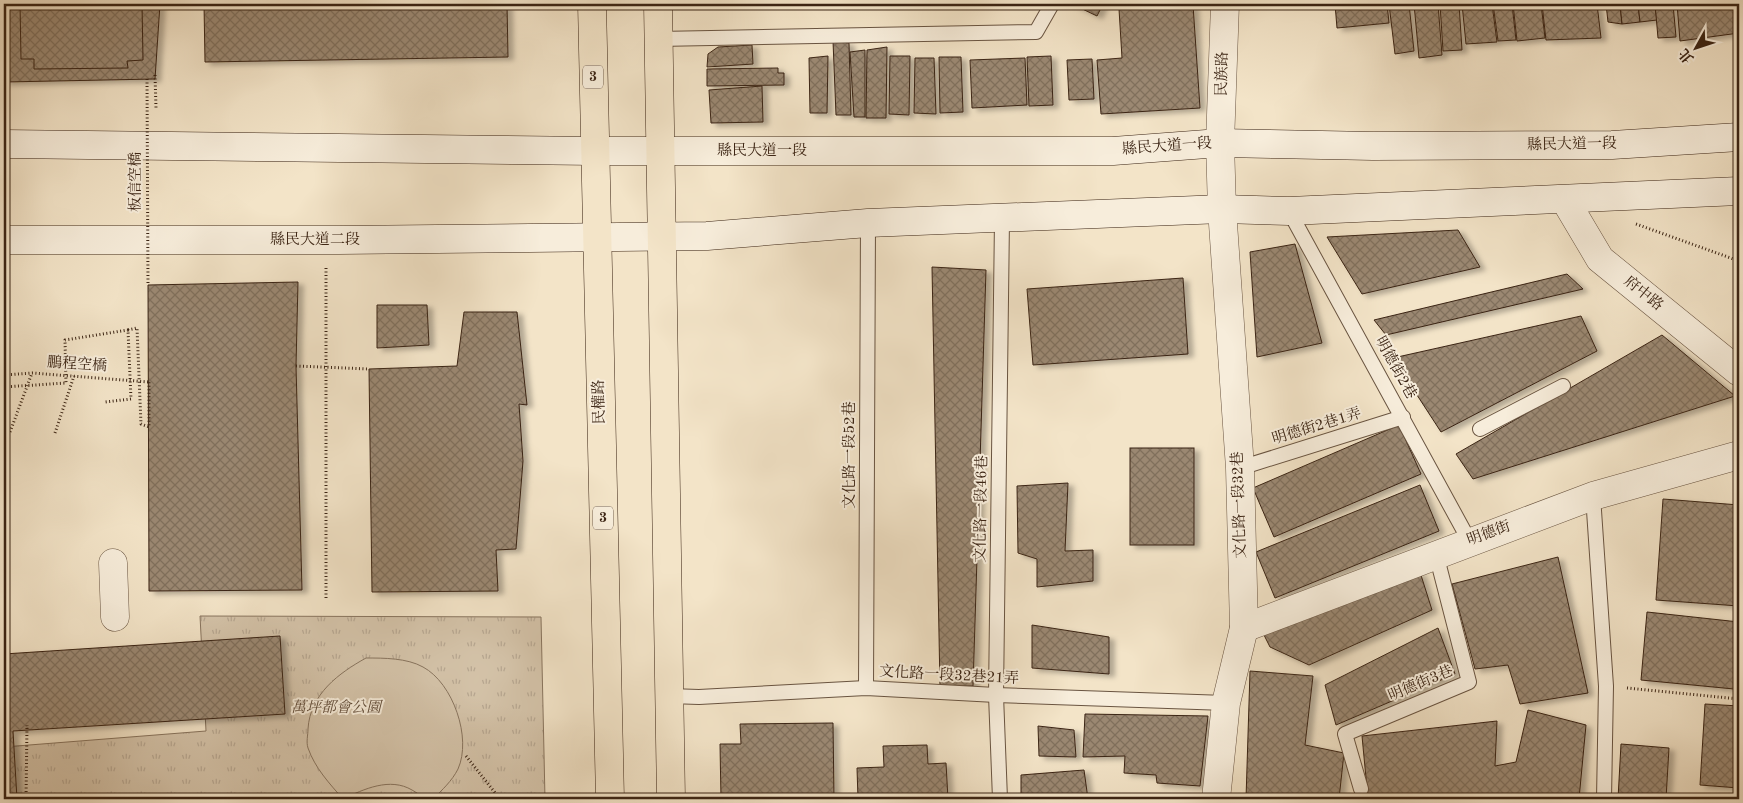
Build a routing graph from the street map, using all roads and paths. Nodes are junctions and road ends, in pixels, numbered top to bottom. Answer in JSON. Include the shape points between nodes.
{"nodes":[{"id":1,"x":592,"y":4,"type":"edge"},
{"id":2,"x":658,"y":4,"type":"edge"},
{"id":3,"x":1052,"y":4,"type":"edge"},
{"id":4,"x":1225,"y":4,"type":"edge"},
{"id":5,"x":658,"y":39,"type":"junction"},
{"id":6,"x":155,"y":74,"type":"dead end"},
{"id":7,"x":147,"y":79,"type":"dead end"},
{"id":8,"x":156,"y":108,"type":"dead end"},
{"id":9,"x":1739,"y":137,"type":"edge"},
{"id":10,"x":1220,"y":143,"type":"junction"},
{"id":11,"x":4,"y":144,"type":"edge"},
{"id":12,"x":660,"y":150,"type":"junction"},
{"id":13,"x":594,"y":151,"type":"junction"},
{"id":14,"x":1739,"y":190,"type":"edge"},
{"id":15,"x":1565,"y":200,"type":"junction"},
{"id":16,"x":1222,"y":209,"type":"junction"},
{"id":17,"x":1289,"y":211,"type":"junction"},
{"id":18,"x":1002,"y":219,"type":"junction"},
{"id":19,"x":868,"y":223,"type":"junction"},
{"id":20,"x":1632,"y":223,"type":"dead end"},
{"id":21,"x":596,"y":236,"type":"junction"},
{"id":22,"x":662,"y":236,"type":"junction"},
{"id":23,"x":4,"y":240,"type":"edge"},
{"id":24,"x":326,"y":260,"type":"dead end"},
{"id":25,"x":1739,"y":261,"type":"edge"},
{"id":26,"x":148,"y":286,"type":"dead end"},
{"id":27,"x":128,"y":330,"type":"junction"},
{"id":28,"x":296,"y":366,"type":"dead end"},
{"id":29,"x":369,"y":369,"type":"dead end"},
{"id":30,"x":1739,"y":372,"type":"edge"},
{"id":31,"x":32,"y":373,"type":"junction"},
{"id":32,"x":4,"y":376,"type":"edge"},
{"id":33,"x":74,"y":376,"type":"junction"},
{"id":34,"x":1563,"y":386,"type":"dead end"},
{"id":35,"x":4,"y":387,"type":"edge"},
{"id":36,"x":105,"y":402,"type":"dead end"},
{"id":37,"x":1403,"y":417,"type":"junction"},
{"id":38,"x":1480,"y":429,"type":"dead end"},
{"id":39,"x":10,"y":432,"type":"dead end"},
{"id":40,"x":55,"y":433,"type":"dead end"},
{"id":41,"x":1739,"y":455,"type":"edge"},
{"id":42,"x":1240,"y":468,"type":"junction"},
{"id":43,"x":1594,"y":496,"type":"junction"},
{"id":44,"x":1470,"y":542,"type":"junction"},
{"id":45,"x":1436,"y":554,"type":"junction"},
{"id":46,"x":113,"y":563,"type":"dead end"},
{"id":47,"x":326,"y":598,"type":"dead end"},
{"id":48,"x":115,"y":617,"type":"dead end"},
{"id":49,"x":1244,"y":628,"type":"junction"},
{"id":50,"x":1606,"y":686,"type":"junction"},
{"id":51,"x":866,"y":688,"type":"junction"},
{"id":52,"x":996,"y":695,"type":"junction"},
{"id":53,"x":670,"y":696,"type":"junction"},
{"id":54,"x":1739,"y":699,"type":"edge"},
{"id":55,"x":1226,"y":703,"type":"junction"},
{"id":56,"x":27,"y":725,"type":"dead end"},
{"id":57,"x":466,"y":756,"type":"dead end"},
{"id":58,"x":1361,"y":789,"type":"dead end"},
{"id":59,"x":499,"y":797,"type":"edge"},
{"id":60,"x":26,"y":799,"type":"edge"},
{"id":61,"x":493,"y":799,"type":"edge"},
{"id":62,"x":610,"y":799,"type":"edge"},
{"id":63,"x":671,"y":799,"type":"edge"},
{"id":64,"x":1000,"y":799,"type":"edge"},
{"id":65,"x":1216,"y":799,"type":"edge"},
{"id":66,"x":1604,"y":799,"type":"edge"}],
"edges":[{"from":1,"to":13,"type":"main road","name":"民權路","number":"3"},
{"from":2,"to":5,"type":"main road"},
{"from":3,"to":5,"type":"lane","via":[[1036,32]]},
{"from":4,"to":10,"type":"main road","name":"民族路"},
{"from":5,"to":12,"type":"main road"},
{"from":6,"to":8,"type":"path"},
{"from":7,"to":26,"type":"path","name":"板信空橋","bridge":true},
{"from":9,"to":10,"type":"main road","name":"縣民大道一段","via":[[1612,145]]},
{"from":10,"to":12,"type":"main road","name":"縣民大道一段","via":[[1113,151]]},
{"from":10,"to":16,"type":"main road","name":"民族路"},
{"from":11,"to":13,"type":"main road"},
{"from":12,"to":13,"type":"main road","name":"縣民大道一段"},
{"from":12,"to":22,"type":"main road"},
{"from":13,"to":21,"type":"main road","name":"民權路","number":"3"},
{"from":14,"to":15,"type":"main road"},
{"from":15,"to":17,"type":"main road"},
{"from":15,"to":30,"type":"main road","name":"府中路","via":[[1600,259]]},
{"from":16,"to":17,"type":"main road"},
{"from":16,"to":18,"type":"main road"},
{"from":16,"to":42,"type":"main road","name":"文化路一段32巷"},
{"from":17,"to":37,"type":"lane","name":"明德街2巷"},
{"from":18,"to":19,"type":"main road"},
{"from":18,"to":52,"type":"lane","name":"文化路一段46巷"},
{"from":19,"to":22,"type":"main road","via":[[707,236]]},
{"from":19,"to":51,"type":"lane","name":"文化路一段52巷"},
{"from":20,"to":25,"type":"path"},
{"from":21,"to":22,"type":"main road","name":"縣民大道二段"},
{"from":21,"to":23,"type":"main road","name":"縣民大道二段"},
{"from":21,"to":62,"type":"main road","name":"民權路","number":"3"},
{"from":22,"to":53,"type":"main road"},
{"from":24,"to":47,"type":"path"},
{"from":27,"to":33,"type":"path","name":"鵬程空橋","bridge":true,"via":[[137,328],[141,424],[149,427],[149,382]]},
{"from":27,"to":35,"type":"path","via":[[65,340],[66,383]]},
{"from":27,"to":36,"type":"path","via":[[131,400]]},
{"from":28,"to":29,"type":"path","bridge":true},
{"from":31,"to":32,"type":"path","name":"鵬程空橋","bridge":true},
{"from":31,"to":33,"type":"path","name":"鵬程空橋","bridge":true},
{"from":31,"to":39,"type":"path","bridge":true},
{"from":33,"to":40,"type":"path"},
{"from":34,"to":38,"type":"lane"},
{"from":37,"to":42,"type":"lane","name":"明德街2巷1弄"},
{"from":37,"to":44,"type":"lane","name":"明德街2巷"},
{"from":41,"to":43,"type":"main road","name":"明德街"},
{"from":42,"to":49,"type":"main road","name":"文化路一段32巷"},
{"from":43,"to":44,"type":"main road","name":"明德街"},
{"from":43,"to":50,"type":"lane"},
{"from":44,"to":45,"type":"main road","name":"明德街"},
{"from":45,"to":49,"type":"main road","name":"明德街"},
{"from":45,"to":58,"type":"lane","name":"明德街3巷","via":[[1469,682],[1344,734]]},
{"from":46,"to":48,"type":"main road"},
{"from":49,"to":55,"type":"main road","name":"文化路一段32巷"},
{"from":50,"to":54,"type":"path"},
{"from":50,"to":66,"type":"lane"},
{"from":51,"to":52,"type":"lane","name":"文化路一段32巷21弄"},
{"from":51,"to":53,"type":"lane","name":"文化路一段32巷21弄"},
{"from":52,"to":55,"type":"lane","name":"文化路一段32巷21弄"},
{"from":52,"to":64,"type":"lane","name":"文化路一段46巷"},
{"from":53,"to":63,"type":"main road"},
{"from":55,"to":65,"type":"main road","name":"文化路一段32巷"},
{"from":56,"to":60,"type":"path"},
{"from":57,"to":59,"type":"path"},
{"from":59,"to":61,"type":"path"}]}
